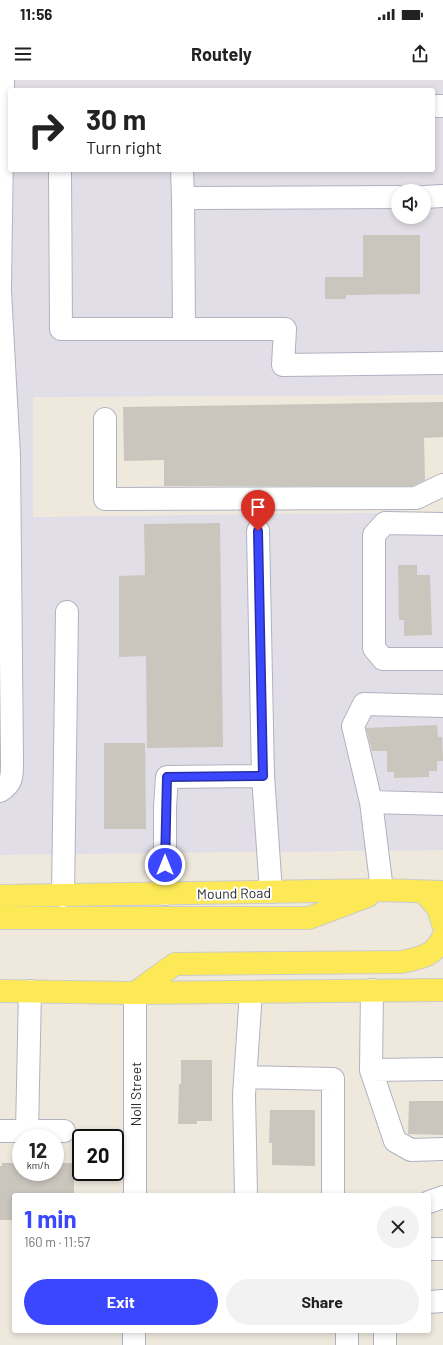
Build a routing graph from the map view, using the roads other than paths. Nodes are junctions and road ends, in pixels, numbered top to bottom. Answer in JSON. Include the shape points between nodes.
{"nodes":[{"id":1,"x":3,"y":80,"type":"edge"},
{"id":2,"x":60,"y":172,"type":"edge"},
{"id":3,"x":182,"y":172,"type":"edge"},
{"id":4,"x":431,"y":196,"type":"edge"},
{"id":5,"x":443,"y":196,"type":"edge"},
{"id":6,"x":391,"y":197,"type":"edge"},
{"id":7,"x":183,"y":198,"type":"junction"},
{"id":8,"x":1,"y":219,"type":"edge"},
{"id":9,"x":0,"y":287,"type":"edge"},
{"id":10,"x":0,"y":290,"type":"edge"},
{"id":11,"x":184,"y":329,"type":"junction"},
{"id":12,"x":443,"y":363,"type":"edge"},
{"id":13,"x":3,"y":389,"type":"edge"},
{"id":14,"x":105,"y":419,"type":"dead end"},
{"id":15,"x":443,"y":485,"type":"edge"},
{"id":16,"x":443,"y":524,"type":"edge"},
{"id":17,"x":258,"y":531,"type":"dead end"},
{"id":18,"x":67,"y":612,"type":"dead end"},
{"id":19,"x":443,"y":659,"type":"edge"},
{"id":20,"x":443,"y":706,"type":"edge"},
{"id":21,"x":263,"y":776,"type":"junction"},
{"id":22,"x":0,"y":791,"type":"edge"},
{"id":23,"x":371,"y":802,"type":"junction"},
{"id":24,"x":443,"y":804,"type":"edge"},
{"id":25,"x":382,"y":890,"type":"junction"},
{"id":26,"x":271,"y":892,"type":"junction"},
{"id":27,"x":434,"y":892,"type":"edge"},
{"id":28,"x":165,"y":894,"type":"junction"},
{"id":29,"x":0,"y":896,"type":"edge"},
{"id":30,"x":63,"y":896,"type":"junction"},
{"id":31,"x":0,"y":918,"type":"edge"},
{"id":32,"x":443,"y":924,"type":"edge"},
{"id":33,"x":443,"y":937,"type":"edge"},
{"id":34,"x":372,"y":990,"type":"junction"},
{"id":35,"x":443,"y":990,"type":"edge"},
{"id":36,"x":0,"y":991,"type":"edge"},
{"id":37,"x":30,"y":991,"type":"junction"},
{"id":38,"x":251,"y":992,"type":"junction"},
{"id":39,"x":135,"y":993,"type":"junction"},
{"id":40,"x":443,"y":1069,"type":"edge"},
{"id":41,"x":371,"y":1070,"type":"junction"},
{"id":42,"x":246,"y":1077,"type":"junction"},
{"id":43,"x":26,"y":1129,"type":"edge"},
{"id":44,"x":0,"y":1131,"type":"edge"},
{"id":45,"x":12,"y":1131,"type":"edge"},
{"id":46,"x":443,"y":1149,"type":"edge"},
{"id":47,"x":134,"y":1193,"type":"edge"},
{"id":48,"x":246,"y":1193,"type":"edge"},
{"id":49,"x":333,"y":1193,"type":"edge"},
{"id":50,"x":443,"y":1197,"type":"edge"},
{"id":51,"x":431,"y":1201,"type":"edge"},
{"id":52,"x":431,"y":1249,"type":"edge"},
{"id":53,"x":443,"y":1249,"type":"edge"},
{"id":54,"x":443,"y":1301,"type":"edge"},
{"id":55,"x":431,"y":1302,"type":"edge"},
{"id":56,"x":134,"y":1333,"type":"edge"},
{"id":57,"x":347,"y":1333,"type":"edge"},
{"id":58,"x":385,"y":1333,"type":"edge"},
{"id":59,"x":134,"y":1345,"type":"edge"},
{"id":60,"x":347,"y":1345,"type":"edge"},
{"id":61,"x":385,"y":1345,"type":"edge"}],
"edges":[{"from":1,"to":8,"type":"street"},
{"from":2,"to":11,"type":"street","via":[[62,329]]},
{"from":3,"to":7,"type":"street"},
{"from":4,"to":5,"type":"street"},
{"from":6,"to":7,"type":"street"},
{"from":7,"to":11,"type":"street"},
{"from":8,"to":9,"type":"street"},
{"from":10,"to":13,"type":"street"},
{"from":11,"to":12,"type":"street","via":[[285,329],[283,365]]},
{"from":13,"to":22,"type":"street","via":[[10,456],[12,774],[8,786]]},
{"from":14,"to":15,"type":"street","via":[[105,499],[416,498]]},
{"from":16,"to":19,"type":"street","via":[[385,523],[374,535],[374,648],[383,659]]},
{"from":17,"to":21,"type":"street"},
{"from":18,"to":30,"type":"street"},
{"from":20,"to":23,"type":"street","via":[[364,704],[353,726]]},
{"from":21,"to":26,"type":"street"},
{"from":21,"to":28,"type":"street","via":[[167,777]]},
{"from":23,"to":24,"type":"street"},
{"from":23,"to":25,"type":"street"},
{"from":25,"to":26,"type":"main road","name":"Mound Road"},
{"from":25,"to":27,"type":"main road","name":"Mound Road"},
{"from":25,"to":31,"type":"main road","via":[[310,918]]},
{"from":26,"to":28,"type":"main road","name":"Mound Road"},
{"from":27,"to":32,"type":"main road"},
{"from":28,"to":30,"type":"main road","name":"Mound Road"},
{"from":29,"to":30,"type":"main road","name":"Mound Road"},
{"from":33,"to":39,"type":"main road","via":[[439,947],[424,957],[401,962],[175,964]]},
{"from":34,"to":35,"type":"main road"},
{"from":34,"to":38,"type":"main road"},
{"from":34,"to":41,"type":"street"},
{"from":36,"to":37,"type":"main road"},
{"from":37,"to":39,"type":"main road"},
{"from":37,"to":43,"type":"street"},
{"from":38,"to":39,"type":"main road"},
{"from":38,"to":42,"type":"street"},
{"from":39,"to":47,"type":"street","name":"Noll Street"},
{"from":40,"to":41,"type":"street"},
{"from":41,"to":46,"type":"street","via":[[395,1141],[411,1150]]},
{"from":42,"to":48,"type":"street"},
{"from":42,"to":49,"type":"street","via":[[333,1079]]},
{"from":44,"to":45,"type":"street"},
{"from":50,"to":51,"type":"street"},
{"from":52,"to":53,"type":"street"},
{"from":54,"to":55,"type":"street"},
{"from":56,"to":59,"type":"street"},
{"from":57,"to":60,"type":"street"},
{"from":58,"to":61,"type":"street"}]}
